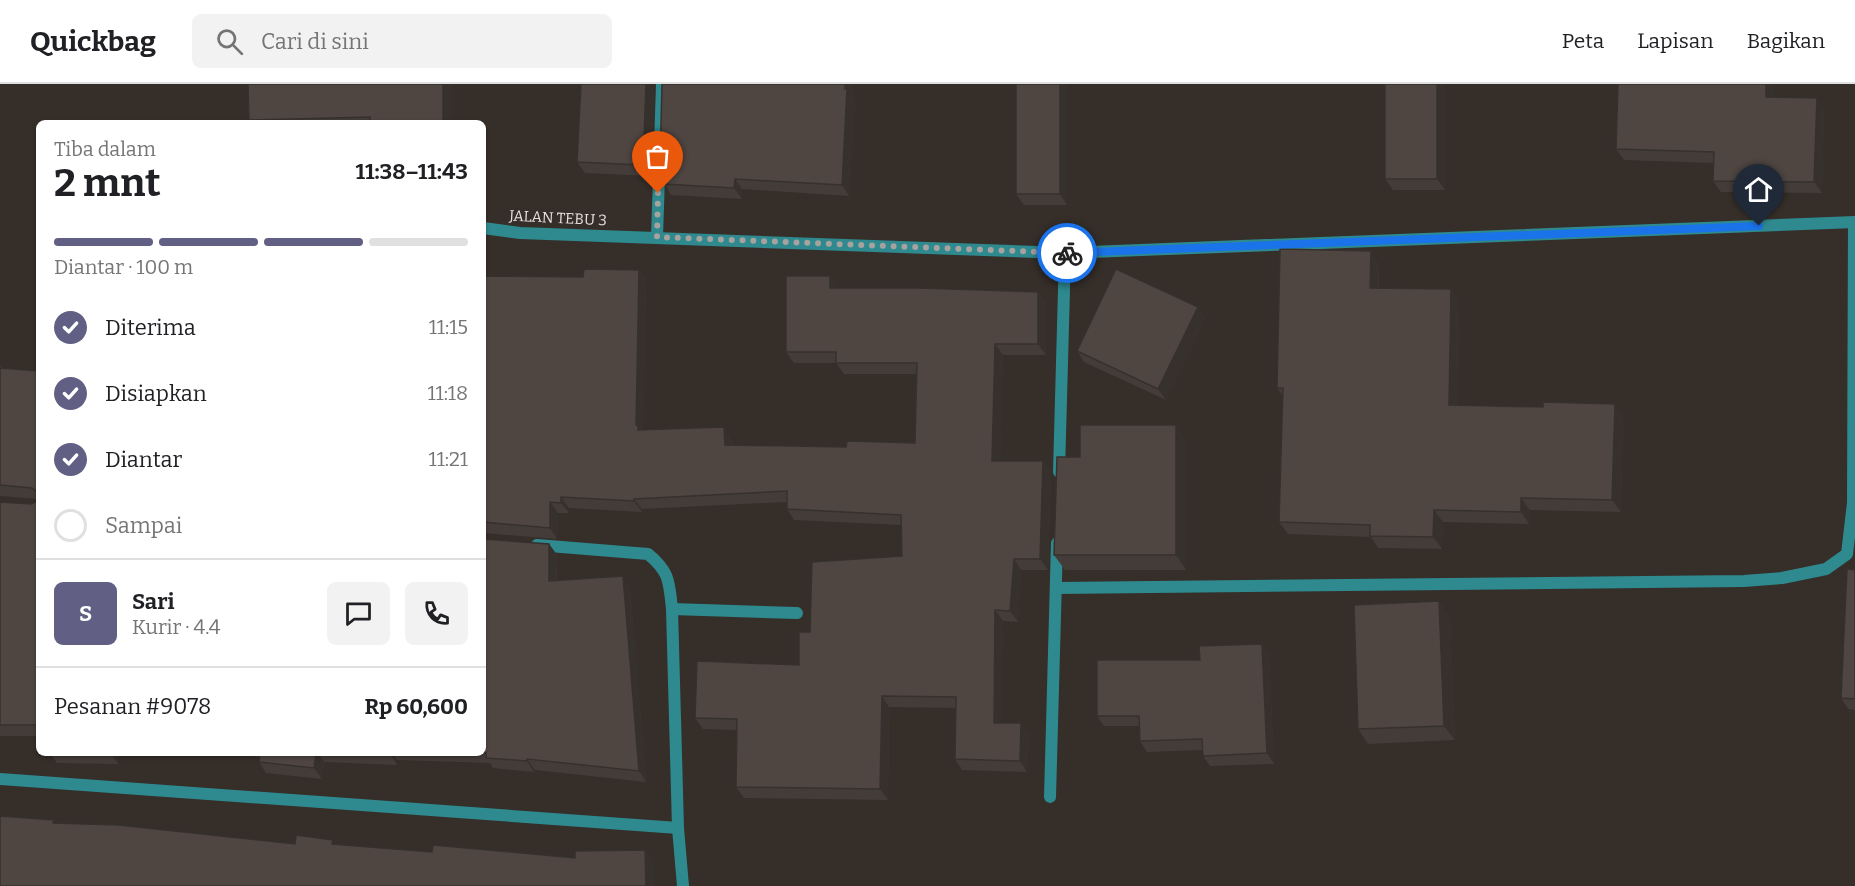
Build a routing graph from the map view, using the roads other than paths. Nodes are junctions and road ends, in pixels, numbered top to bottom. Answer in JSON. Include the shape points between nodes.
{"nodes":[{"id":1,"x":662,"y":84,"type":"edge"},
{"id":2,"x":1854,"y":222,"type":"edge"},
{"id":3,"x":486,"y":228,"type":"edge"},
{"id":4,"x":657,"y":237,"type":"junction"},
{"id":5,"x":1065,"y":253,"type":"junction"},
{"id":6,"x":1059,"y":480,"type":"edge"},
{"id":7,"x":1058,"y":528,"type":"edge"},
{"id":8,"x":530,"y":545,"type":"edge"},
{"id":9,"x":1851,"y":554,"type":"edge"},
{"id":10,"x":1056,"y":588,"type":"junction"},
{"id":11,"x":672,"y":609,"type":"junction"},
{"id":12,"x":797,"y":613,"type":"dead end"},
{"id":13,"x":0,"y":779,"type":"edge"},
{"id":14,"x":1050,"y":797,"type":"dead end"},
{"id":15,"x":678,"y":828,"type":"junction"},
{"id":16,"x":683,"y":886,"type":"edge"}],
"edges":[{"from":1,"to":4,"type":"street"},
{"from":2,"to":5,"type":"street","name":"JALAN TEBU 3"},
{"from":2,"to":9,"type":"street"},
{"from":3,"to":4,"type":"street","name":"JALAN TEBU 3"},
{"from":4,"to":5,"type":"street","name":"JALAN TEBU 3"},
{"from":5,"to":6,"type":"street"},
{"from":7,"to":10,"type":"street"},
{"from":8,"to":11,"type":"street","via":[[648,554],[662,565]]},
{"from":9,"to":10,"type":"street","via":[[1826,569],[1744,581]]},
{"from":10,"to":14,"type":"street"},
{"from":11,"to":12,"type":"street"},
{"from":11,"to":15,"type":"street"},
{"from":13,"to":15,"type":"street"},
{"from":15,"to":16,"type":"street"}]}
